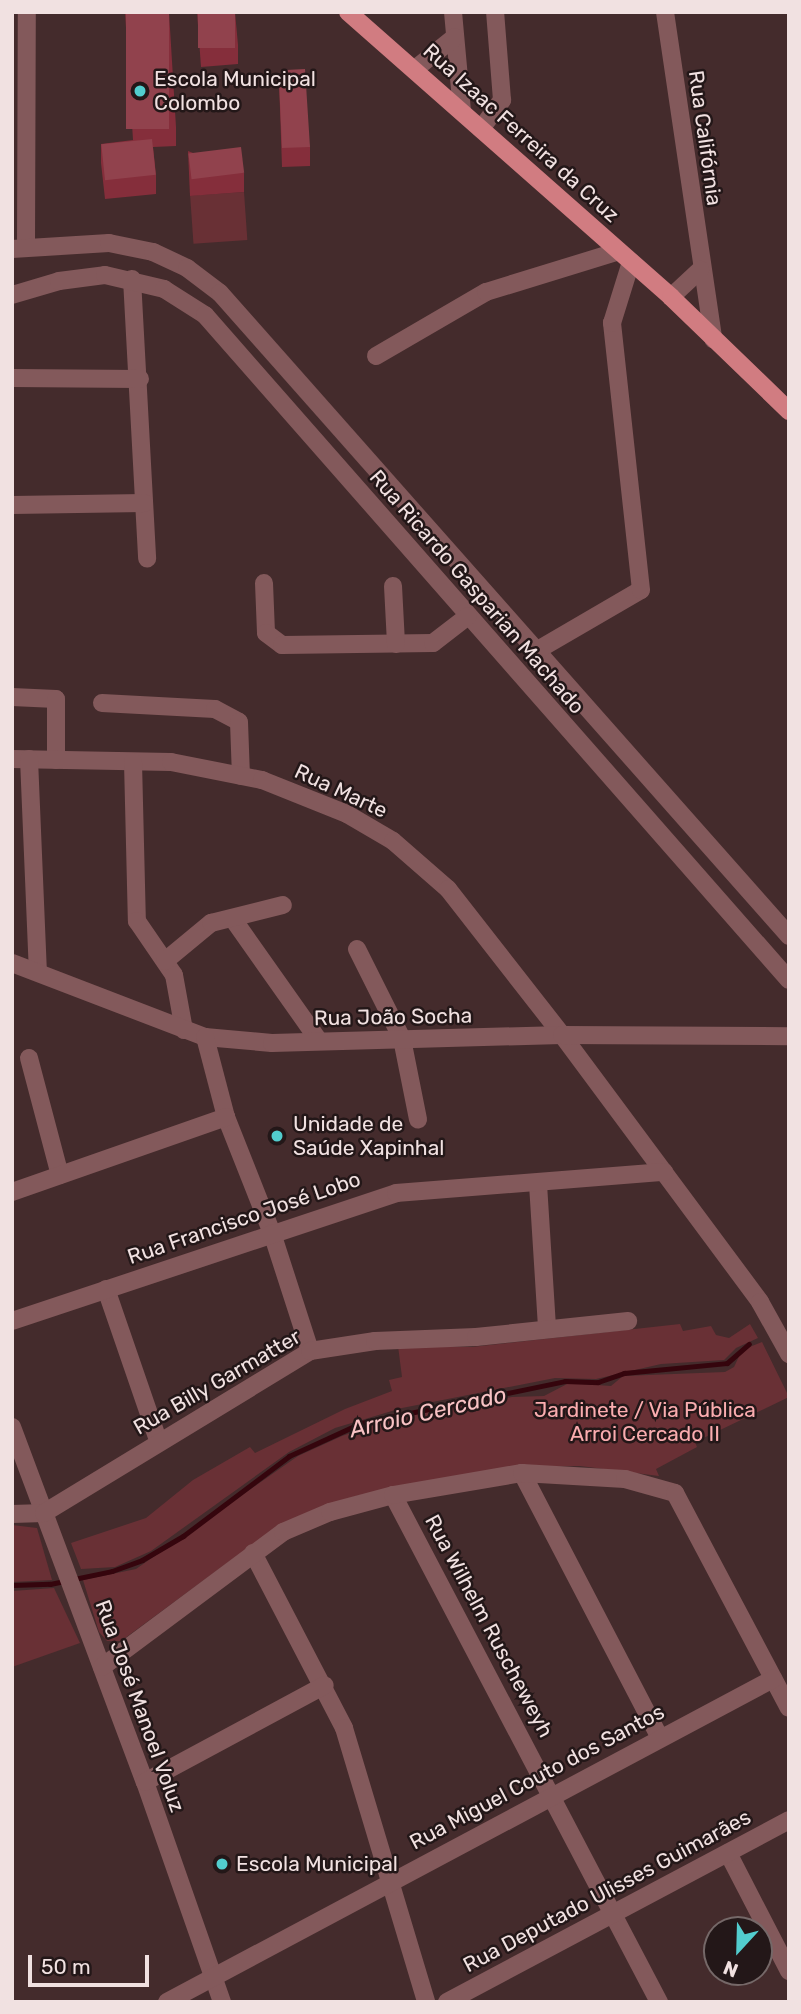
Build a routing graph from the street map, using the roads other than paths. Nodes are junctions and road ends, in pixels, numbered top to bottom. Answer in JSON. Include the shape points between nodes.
{"nodes":[{"id":1,"x":27,"y":12,"type":"edge"},
{"id":2,"x":348,"y":12,"type":"edge"},
{"id":3,"x":453,"y":12,"type":"edge"},
{"id":4,"x":495,"y":12,"type":"edge"},
{"id":5,"x":665,"y":12,"type":"edge"},
{"id":6,"x":455,"y":37,"type":"junction"},
{"id":7,"x":415,"y":69,"type":"junction"},
{"id":8,"x":462,"y":110,"type":"junction"},
{"id":9,"x":481,"y":129,"type":"junction"},
{"id":10,"x":19,"y":248,"type":"edge"},
{"id":11,"x":625,"y":256,"type":"junction"},
{"id":12,"x":701,"y":270,"type":"junction"},
{"id":13,"x":132,"y":279,"type":"junction"},
{"id":14,"x":12,"y":295,"type":"edge"},
{"id":15,"x":671,"y":297,"type":"junction"},
{"id":16,"x":713,"y":339,"type":"junction"},
{"id":17,"x":376,"y":356,"type":"dead end"},
{"id":18,"x":12,"y":379,"type":"edge"},
{"id":19,"x":140,"y":379,"type":"junction"},
{"id":20,"x":789,"y":411,"type":"edge"},
{"id":21,"x":144,"y":503,"type":"junction"},
{"id":22,"x":12,"y":505,"type":"edge"},
{"id":23,"x":146,"y":559,"type":"dead end"},
{"id":24,"x":264,"y":583,"type":"dead end"},
{"id":25,"x":393,"y":586,"type":"dead end"},
{"id":26,"x":468,"y":616,"type":"junction"},
{"id":27,"x":396,"y":644,"type":"junction"},
{"id":28,"x":536,"y":650,"type":"junction"},
{"id":29,"x":12,"y":697,"type":"edge"},
{"id":30,"x":102,"y":703,"type":"dead end"},
{"id":31,"x":21,"y":759,"type":"edge"},
{"id":32,"x":56,"y":760,"type":"junction"},
{"id":33,"x":133,"y":762,"type":"junction"},
{"id":34,"x":241,"y":776,"type":"junction"},
{"id":35,"x":283,"y":905,"type":"dead end"},
{"id":36,"x":233,"y":919,"type":"junction"},
{"id":37,"x":789,"y":936,"type":"edge"},
{"id":38,"x":357,"y":949,"type":"dead end"},
{"id":39,"x":165,"y":961,"type":"junction"},
{"id":40,"x":12,"y":963,"type":"edge"},
{"id":41,"x":38,"y":972,"type":"junction"},
{"id":42,"x":789,"y":980,"type":"edge"},
{"id":43,"x":184,"y":1030,"type":"junction"},
{"id":44,"x":562,"y":1035,"type":"junction"},
{"id":45,"x":789,"y":1036,"type":"edge"},
{"id":46,"x":205,"y":1037,"type":"junction"},
{"id":47,"x":402,"y":1039,"type":"junction"},
{"id":48,"x":319,"y":1041,"type":"junction"},
{"id":49,"x":29,"y":1058,"type":"dead end"},
{"id":50,"x":226,"y":1116,"type":"junction"},
{"id":51,"x":418,"y":1119,"type":"dead end"},
{"id":52,"x":664,"y":1172,"type":"junction"},
{"id":53,"x":60,"y":1175,"type":"junction"},
{"id":54,"x":538,"y":1184,"type":"junction"},
{"id":55,"x":12,"y":1192,"type":"edge"},
{"id":56,"x":272,"y":1233,"type":"junction"},
{"id":57,"x":106,"y":1289,"type":"junction"},
{"id":58,"x":12,"y":1321,"type":"edge"},
{"id":59,"x":628,"y":1321,"type":"dead end"},
{"id":60,"x":547,"y":1328,"type":"junction"},
{"id":61,"x":310,"y":1351,"type":"junction"},
{"id":62,"x":789,"y":1354,"type":"edge"},
{"id":63,"x":12,"y":1427,"type":"edge"},
{"id":64,"x":158,"y":1440,"type":"junction"},
{"id":65,"x":522,"y":1473,"type":"junction"},
{"id":66,"x":393,"y":1495,"type":"junction"},
{"id":67,"x":44,"y":1513,"type":"junction"},
{"id":68,"x":12,"y":1514,"type":"edge"},
{"id":69,"x":253,"y":1553,"type":"junction"},
{"id":70,"x":102,"y":1667,"type":"junction"},
{"id":71,"x":773,"y":1679,"type":"junction"},
{"id":72,"x":324,"y":1685,"type":"junction"},
{"id":73,"x":789,"y":1708,"type":"edge"},
{"id":74,"x":660,"y":1738,"type":"junction"},
{"id":75,"x":145,"y":1782,"type":"junction"},
{"id":76,"x":552,"y":1794,"type":"junction"},
{"id":77,"x":789,"y":1820,"type":"edge"},
{"id":78,"x":728,"y":1853,"type":"junction"},
{"id":79,"x":393,"y":1880,"type":"junction"},
{"id":80,"x":613,"y":1912,"type":"junction"},
{"id":81,"x":789,"y":1971,"type":"edge"},
{"id":82,"x":214,"y":1979,"type":"junction"},
{"id":83,"x":167,"y":2002,"type":"edge"},
{"id":84,"x":222,"y":2002,"type":"edge"},
{"id":85,"x":426,"y":2002,"type":"edge"},
{"id":86,"x":447,"y":2002,"type":"edge"},
{"id":87,"x":659,"y":2002,"type":"edge"}],
"edges":[{"from":1,"to":10,"type":"street"},
{"from":2,"to":7,"type":"main road","name":"Rua Izaac Ferreira da Cruz"},
{"from":3,"to":6,"type":"street"},
{"from":4,"to":9,"type":"street","via":[[502,100]]},
{"from":5,"to":12,"type":"street","name":"Rua Califórnia"},
{"from":6,"to":7,"type":"street"},
{"from":6,"to":8,"type":"street"},
{"from":7,"to":8,"type":"main road","name":"Rua Izaac Ferreira da Cruz"},
{"from":8,"to":9,"type":"main road","name":"Rua Izaac Ferreira da Cruz"},
{"from":9,"to":11,"type":"main road","name":"Rua Izaac Ferreira da Cruz"},
{"from":10,"to":28,"type":"street","name":"Rua Ricardo Gasparian Machado","via":[[109,243],[153,252],[187,268],[219,293]]},
{"from":11,"to":15,"type":"main road","name":"Rua Izaac Ferreira da Cruz"},
{"from":11,"to":17,"type":"street","via":[[486,292]]},
{"from":11,"to":28,"type":"street","via":[[612,323],[641,590]]},
{"from":12,"to":15,"type":"street"},
{"from":12,"to":16,"type":"street","name":"Rua Califórnia"},
{"from":13,"to":14,"type":"street","name":"Rua Ricardo Gasparian Machado","via":[[105,275],[60,281]]},
{"from":13,"to":19,"type":"street"},
{"from":13,"to":26,"type":"street","name":"Rua Ricardo Gasparian Machado","via":[[164,289],[205,315]]},
{"from":15,"to":16,"type":"main road","name":"Rua Izaac Ferreira da Cruz"},
{"from":16,"to":20,"type":"main road","name":"Rua Izaac Ferreira da Cruz"},
{"from":18,"to":19,"type":"street"},
{"from":19,"to":21,"type":"street"},
{"from":21,"to":22,"type":"street"},
{"from":21,"to":23,"type":"street"},
{"from":24,"to":27,"type":"street","via":[[266,633],[282,646]]},
{"from":25,"to":27,"type":"street"},
{"from":26,"to":27,"type":"street","via":[[433,643]]},
{"from":26,"to":42,"type":"street","name":"Rua Ricardo Gasparian Machado"},
{"from":28,"to":37,"type":"street","name":"Rua Ricardo Gasparian Machado"},
{"from":29,"to":32,"type":"street","via":[[56,699]]},
{"from":30,"to":34,"type":"street","via":[[215,709],[239,722]]},
{"from":31,"to":32,"type":"street","name":"Rua Marte"},
{"from":31,"to":41,"type":"street"},
{"from":32,"to":33,"type":"street","name":"Rua Marte"},
{"from":33,"to":34,"type":"street","name":"Rua Marte","via":[[171,762]]},
{"from":33,"to":39,"type":"street","via":[[137,921]]},
{"from":34,"to":44,"type":"street","name":"Rua Marte","via":[[347,814],[393,841],[448,890]]},
{"from":35,"to":36,"type":"street"},
{"from":36,"to":39,"type":"street","via":[[211,923]]},
{"from":36,"to":48,"type":"street"},
{"from":38,"to":47,"type":"street"},
{"from":39,"to":43,"type":"street","via":[[174,975]]},
{"from":40,"to":41,"type":"street","name":"Rua João Socha"},
{"from":41,"to":43,"type":"street","name":"Rua João Socha"},
{"from":43,"to":46,"type":"street","name":"Rua João Socha"},
{"from":44,"to":45,"type":"street","name":"Rua João Socha"},
{"from":44,"to":47,"type":"street","name":"Rua João Socha"},
{"from":44,"to":52,"type":"street","name":"Rua Marte"},
{"from":46,"to":48,"type":"street","name":"Rua João Socha","via":[[272,1043]]},
{"from":46,"to":50,"type":"street"},
{"from":47,"to":48,"type":"street","name":"Rua João Socha"},
{"from":47,"to":51,"type":"street"},
{"from":49,"to":53,"type":"street"},
{"from":50,"to":53,"type":"street"},
{"from":50,"to":56,"type":"street"},
{"from":52,"to":54,"type":"street","name":"Rua Francisco José Lobo"},
{"from":52,"to":62,"type":"street","name":"Rua Marte","via":[[760,1302]]},
{"from":53,"to":55,"type":"street"},
{"from":54,"to":56,"type":"street","name":"Rua Francisco José Lobo","via":[[396,1193]]},
{"from":54,"to":60,"type":"street"},
{"from":56,"to":57,"type":"street","name":"Rua Francisco José Lobo"},
{"from":56,"to":61,"type":"street"},
{"from":57,"to":58,"type":"street","name":"Rua Francisco José Lobo"},
{"from":57,"to":64,"type":"street"},
{"from":59,"to":60,"type":"street","name":"Rua Billy Garmatter"},
{"from":60,"to":61,"type":"street","name":"Rua Billy Garmatter","via":[[476,1337],[375,1341]]},
{"from":61,"to":64,"type":"street","name":"Rua Billy Garmatter"},
{"from":63,"to":67,"type":"street","name":"Rua José Manoel Voluz"},
{"from":64,"to":67,"type":"street","name":"Rua Billy Garmatter"},
{"from":65,"to":66,"type":"street"},
{"from":65,"to":71,"type":"street","via":[[625,1479],[676,1493]]},
{"from":65,"to":74,"type":"street"},
{"from":66,"to":69,"type":"street","via":[[330,1512],[283,1532]]},
{"from":66,"to":76,"type":"street","name":"Rua Wilhelm Ruscheweyh"},
{"from":67,"to":68,"type":"street"},
{"from":67,"to":70,"type":"street","name":"Rua José Manoel Voluz"},
{"from":69,"to":70,"type":"street"},
{"from":69,"to":72,"type":"street"},
{"from":70,"to":75,"type":"street","name":"Rua José Manoel Voluz"},
{"from":71,"to":73,"type":"street"},
{"from":71,"to":74,"type":"street","name":"Rua Miguel Couto dos Santos"},
{"from":72,"to":75,"type":"street"},
{"from":72,"to":79,"type":"street","via":[[344,1728]]},
{"from":74,"to":76,"type":"street","name":"Rua Miguel Couto dos Santos"},
{"from":75,"to":82,"type":"street","name":"Rua José Manoel Voluz"},
{"from":76,"to":79,"type":"street","name":"Rua Miguel Couto dos Santos"},
{"from":76,"to":80,"type":"street","name":"Rua Wilhelm Ruscheweyh"},
{"from":77,"to":78,"type":"street","name":"Rua Deputado Ulisses Guimarães"},
{"from":78,"to":80,"type":"street","name":"Rua Deputado Ulisses Guimarães"},
{"from":78,"to":81,"type":"street"},
{"from":79,"to":82,"type":"street","name":"Rua Miguel Couto dos Santos"},
{"from":79,"to":85,"type":"street"},
{"from":80,"to":86,"type":"street","name":"Rua Deputado Ulisses Guimarães"},
{"from":80,"to":87,"type":"street","name":"Rua Wilhelm Ruscheweyh"},
{"from":82,"to":83,"type":"street","name":"Rua Miguel Couto dos Santos"},
{"from":82,"to":84,"type":"street","name":"Rua José Manoel Voluz"}]}
